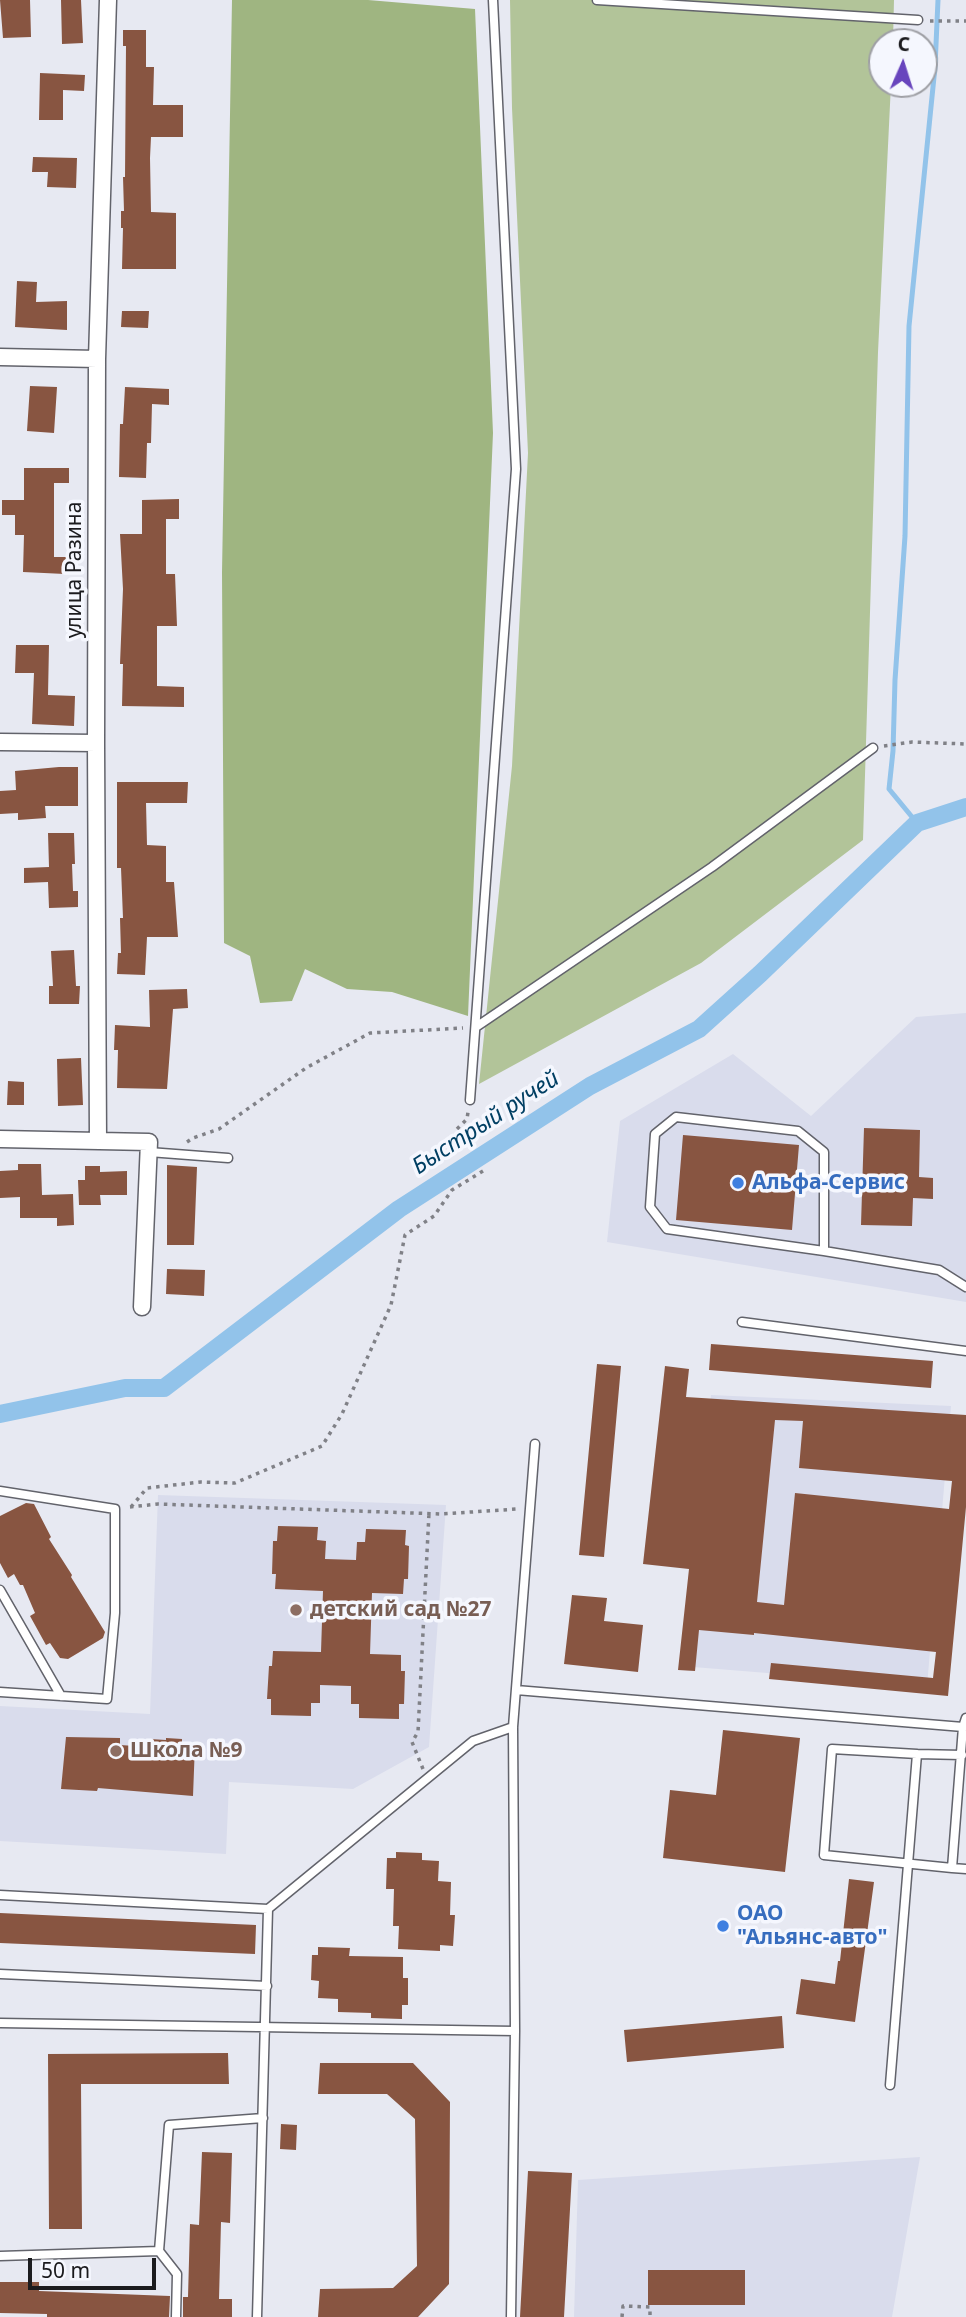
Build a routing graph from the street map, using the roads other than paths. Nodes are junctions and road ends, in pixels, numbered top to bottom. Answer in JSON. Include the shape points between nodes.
{"nodes":[{"id":1,"x":108,"y":0,"type":"edge"},
{"id":2,"x":493,"y":0,"type":"edge"},
{"id":3,"x":597,"y":0,"type":"edge"},
{"id":4,"x":918,"y":20,"type":"road end"},
{"id":5,"x":0,"y":357,"type":"edge"},
{"id":6,"x":97,"y":359,"type":"junction"},
{"id":7,"x":0,"y":742,"type":"edge"},
{"id":8,"x":96,"y":743,"type":"junction"},
{"id":9,"x":873,"y":748,"type":"road end"},
{"id":10,"x":476,"y":1027,"type":"junction"},
{"id":11,"x":470,"y":1100,"type":"road end"},
{"id":12,"x":0,"y":1139,"type":"edge"},
{"id":13,"x":98,"y":1141,"type":"junction"},
{"id":14,"x":149,"y":1147,"type":"junction"},
{"id":15,"x":228,"y":1158,"type":"dead end"},
{"id":16,"x":824,"y":1251,"type":"junction"},
{"id":17,"x":966,"y":1287,"type":"edge"},
{"id":18,"x":142,"y":1307,"type":"dead end"},
{"id":19,"x":742,"y":1322,"type":"dead end"},
{"id":20,"x":966,"y":1351,"type":"edge"},
{"id":21,"x":535,"y":1444,"type":"dead end"},
{"id":22,"x":0,"y":1491,"type":"edge"},
{"id":23,"x":0,"y":1590,"type":"edge"},
{"id":24,"x":516,"y":1690,"type":"junction"},
{"id":25,"x":0,"y":1692,"type":"edge"},
{"id":26,"x":61,"y":1696,"type":"junction"},
{"id":27,"x":965,"y":1723,"type":"edge"},
{"id":28,"x":513,"y":1727,"type":"junction"},
{"id":29,"x":916,"y":1754,"type":"junction"},
{"id":30,"x":962,"y":1755,"type":"junction"},
{"id":31,"x":908,"y":1863,"type":"junction"},
{"id":32,"x":952,"y":1868,"type":"junction"},
{"id":33,"x":966,"y":1870,"type":"edge"},
{"id":34,"x":0,"y":1895,"type":"edge"},
{"id":35,"x":268,"y":1909,"type":"junction"},
{"id":36,"x":0,"y":1974,"type":"edge"},
{"id":37,"x":267,"y":1986,"type":"junction"},
{"id":38,"x":0,"y":2023,"type":"edge"},
{"id":39,"x":265,"y":2029,"type":"junction"},
{"id":40,"x":515,"y":2031,"type":"junction"},
{"id":41,"x":890,"y":2085,"type":"dead end"},
{"id":42,"x":263,"y":2118,"type":"junction"},
{"id":43,"x":159,"y":2251,"type":"junction"},
{"id":44,"x":0,"y":2256,"type":"edge"},
{"id":45,"x":176,"y":2317,"type":"edge"},
{"id":46,"x":257,"y":2317,"type":"edge"},
{"id":47,"x":511,"y":2317,"type":"edge"}],
"edges":[{"from":1,"to":6,"type":"street","name":"улица Разина"},
{"from":2,"to":10,"type":"lane","via":[[516,469]]},
{"from":3,"to":4,"type":"lane"},
{"from":5,"to":6,"type":"street"},
{"from":6,"to":8,"type":"street","name":"улица Разина"},
{"from":7,"to":8,"type":"street"},
{"from":8,"to":13,"type":"street","name":"улица Разина"},
{"from":9,"to":10,"type":"lane","via":[[712,867]]},
{"from":10,"to":11,"type":"lane"},
{"from":12,"to":13,"type":"street"},
{"from":13,"to":14,"type":"street"},
{"from":14,"to":15,"type":"lane"},
{"from":14,"to":18,"type":"street"},
{"from":16,"to":16,"type":"lane","via":[[824,1152],[798,1131],[676,1117],[655,1134],[650,1207],[667,1229]]},
{"from":16,"to":17,"type":"lane","via":[[939,1270]]},
{"from":19,"to":20,"type":"lane"},
{"from":21,"to":24,"type":"lane"},
{"from":22,"to":26,"type":"lane","via":[[115,1509],[115,1613],[107,1699]]},
{"from":23,"to":26,"type":"lane"},
{"from":24,"to":27,"type":"lane"},
{"from":24,"to":28,"type":"lane"},
{"from":25,"to":26,"type":"lane"},
{"from":27,"to":30,"type":"lane"},
{"from":28,"to":35,"type":"lane","via":[[473,1741]]},
{"from":28,"to":40,"type":"lane"},
{"from":29,"to":30,"type":"lane"},
{"from":29,"to":31,"type":"lane"},
{"from":29,"to":31,"type":"lane","via":[[832,1749],[824,1855]]},
{"from":30,"to":32,"type":"lane"},
{"from":31,"to":32,"type":"lane"},
{"from":31,"to":41,"type":"lane"},
{"from":32,"to":33,"type":"lane"},
{"from":34,"to":35,"type":"lane"},
{"from":35,"to":37,"type":"lane"},
{"from":36,"to":37,"type":"lane"},
{"from":37,"to":39,"type":"lane"},
{"from":38,"to":39,"type":"lane"},
{"from":39,"to":40,"type":"lane"},
{"from":39,"to":42,"type":"lane"},
{"from":40,"to":47,"type":"lane"},
{"from":42,"to":43,"type":"lane","via":[[169,2125]]},
{"from":42,"to":46,"type":"lane"},
{"from":43,"to":44,"type":"lane"},
{"from":43,"to":45,"type":"lane","via":[[177,2274]]}]}
